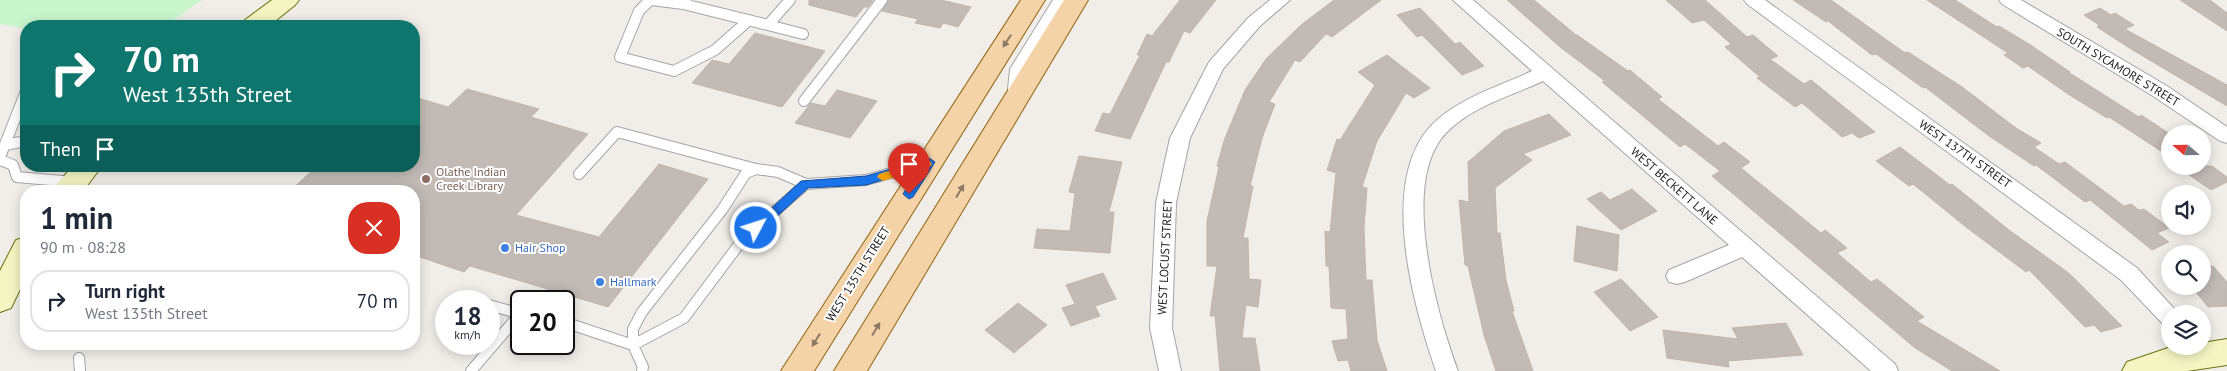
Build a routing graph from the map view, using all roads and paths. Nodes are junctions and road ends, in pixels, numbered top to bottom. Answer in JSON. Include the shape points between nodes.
{"nodes":[{"id":1,"x":287,"y":0,"type":"edge"},
{"id":2,"x":651,"y":0,"type":"edge"},
{"id":3,"x":790,"y":0,"type":"edge"},
{"id":4,"x":882,"y":0,"type":"edge"},
{"id":5,"x":1034,"y":0,"type":"edge"},
{"id":6,"x":1062,"y":0,"type":"edge"},
{"id":7,"x":1076,"y":0,"type":"edge"},
{"id":8,"x":1281,"y":0,"type":"edge"},
{"id":9,"x":1462,"y":0,"type":"edge"},
{"id":10,"x":1753,"y":0,"type":"edge"},
{"id":11,"x":2008,"y":0,"type":"edge"},
{"id":12,"x":685,"y":2,"type":"edge"},
{"id":13,"x":262,"y":20,"type":"edge"},
{"id":14,"x":749,"y":20,"type":"junction"},
{"id":15,"x":768,"y":25,"type":"junction"},
{"id":16,"x":803,"y":34,"type":"dead end"},
{"id":17,"x":1545,"y":72,"type":"junction"},
{"id":18,"x":1016,"y":99,"type":"junction"},
{"id":19,"x":804,"y":102,"type":"dead end"},
{"id":20,"x":20,"y":106,"type":"edge"},
{"id":21,"x":2227,"y":136,"type":"edge"},
{"id":22,"x":20,"y":142,"type":"edge"},
{"id":23,"x":5,"y":145,"type":"junction"},
{"id":24,"x":0,"y":159,"type":"edge"},
{"id":25,"x":929,"y":162,"type":"junction"},
{"id":26,"x":756,"y":169,"type":"junction"},
{"id":27,"x":579,"y":174,"type":"dead end"},
{"id":28,"x":77,"y":180,"type":"edge"},
{"id":29,"x":806,"y":184,"type":"junction"},
{"id":30,"x":1745,"y":247,"type":"junction"},
{"id":31,"x":20,"y":260,"type":"edge"},
{"id":32,"x":1676,"y":276,"type":"dead end"},
{"id":33,"x":0,"y":300,"type":"edge"},
{"id":34,"x":2161,"y":308,"type":"edge"},
{"id":35,"x":510,"y":326,"type":"edge"},
{"id":36,"x":575,"y":326,"type":"edge"},
{"id":37,"x":633,"y":345,"type":"junction"},
{"id":38,"x":2193,"y":355,"type":"edge"},
{"id":39,"x":79,"y":358,"type":"dead end"},
{"id":40,"x":80,"y":371,"type":"edge"},
{"id":41,"x":471,"y":371,"type":"edge"},
{"id":42,"x":642,"y":371,"type":"edge"},
{"id":43,"x":797,"y":371,"type":"edge"},
{"id":44,"x":850,"y":371,"type":"edge"},
{"id":45,"x":1170,"y":371,"type":"edge"},
{"id":46,"x":1447,"y":371,"type":"edge"},
{"id":47,"x":1887,"y":371,"type":"edge"},
{"id":48,"x":2138,"y":371,"type":"edge"}],
"edges":[{"from":1,"to":13,"type":"street"},
{"from":2,"to":12,"type":"lane"},
{"from":2,"to":14,"type":"lane","via":[[638,11],[620,56],[674,70],[715,50]]},
{"from":3,"to":15,"type":"lane"},
{"from":4,"to":19,"type":"lane"},
{"from":5,"to":25,"type":"main road","name":"WEST 135TH STREET","one_way":true},
{"from":6,"to":18,"type":"street","via":[[1019,69]]},
{"from":7,"to":18,"type":"main road"},
{"from":8,"to":45,"type":"street","name":"WEST LOCUST STREET","via":[[1254,22],[1215,66],[1180,138],[1166,203],[1161,328]]},
{"from":9,"to":17,"type":"street","name":"WEST BECKETT LANE"},
{"from":10,"to":34,"type":"street","name":"WEST 137TH STREET","via":[[2063,224],[2129,274]]},
{"from":11,"to":21,"type":"street","name":"SOUTH SYCAMORE STREET","via":[[2160,91]]},
{"from":12,"to":14,"type":"lane"},
{"from":14,"to":15,"type":"lane"},
{"from":15,"to":16,"type":"lane"},
{"from":17,"to":30,"type":"street","name":"WEST BECKETT LANE"},
{"from":17,"to":46,"type":"street","via":[[1466,108],[1433,136],[1419,161],[1416,238],[1426,302]]},
{"from":44,"to":18,"type":"main road","one_way":true},
{"from":20,"to":23,"type":"lane"},
{"from":22,"to":23,"type":"lane"},
{"from":23,"to":24,"type":"lane"},
{"from":24,"to":28,"type":"lane","via":[[13,165],[17,176]]},
{"from":25,"to":29,"type":"lane","via":[[866,180]]},
{"from":25,"to":43,"type":"main road","name":"WEST 135TH STREET","one_way":true},
{"from":26,"to":27,"type":"lane","via":[[617,132]]},
{"from":26,"to":29,"type":"lane","via":[[778,172]]},
{"from":26,"to":37,"type":"lane","via":[[746,173],[722,210],[642,312],[633,329]]},
{"from":29,"to":37,"type":"lane","via":[[743,240],[684,318]]},
{"from":30,"to":32,"type":"street"},
{"from":30,"to":47,"type":"street","name":"WEST BECKETT LANE"},
{"from":31,"to":33,"type":"street"},
{"from":35,"to":41,"type":"lane"},
{"from":36,"to":37,"type":"lane"},
{"from":37,"to":42,"type":"lane"},
{"from":38,"to":48,"type":"street"},
{"from":39,"to":40,"type":"lane"}]}
